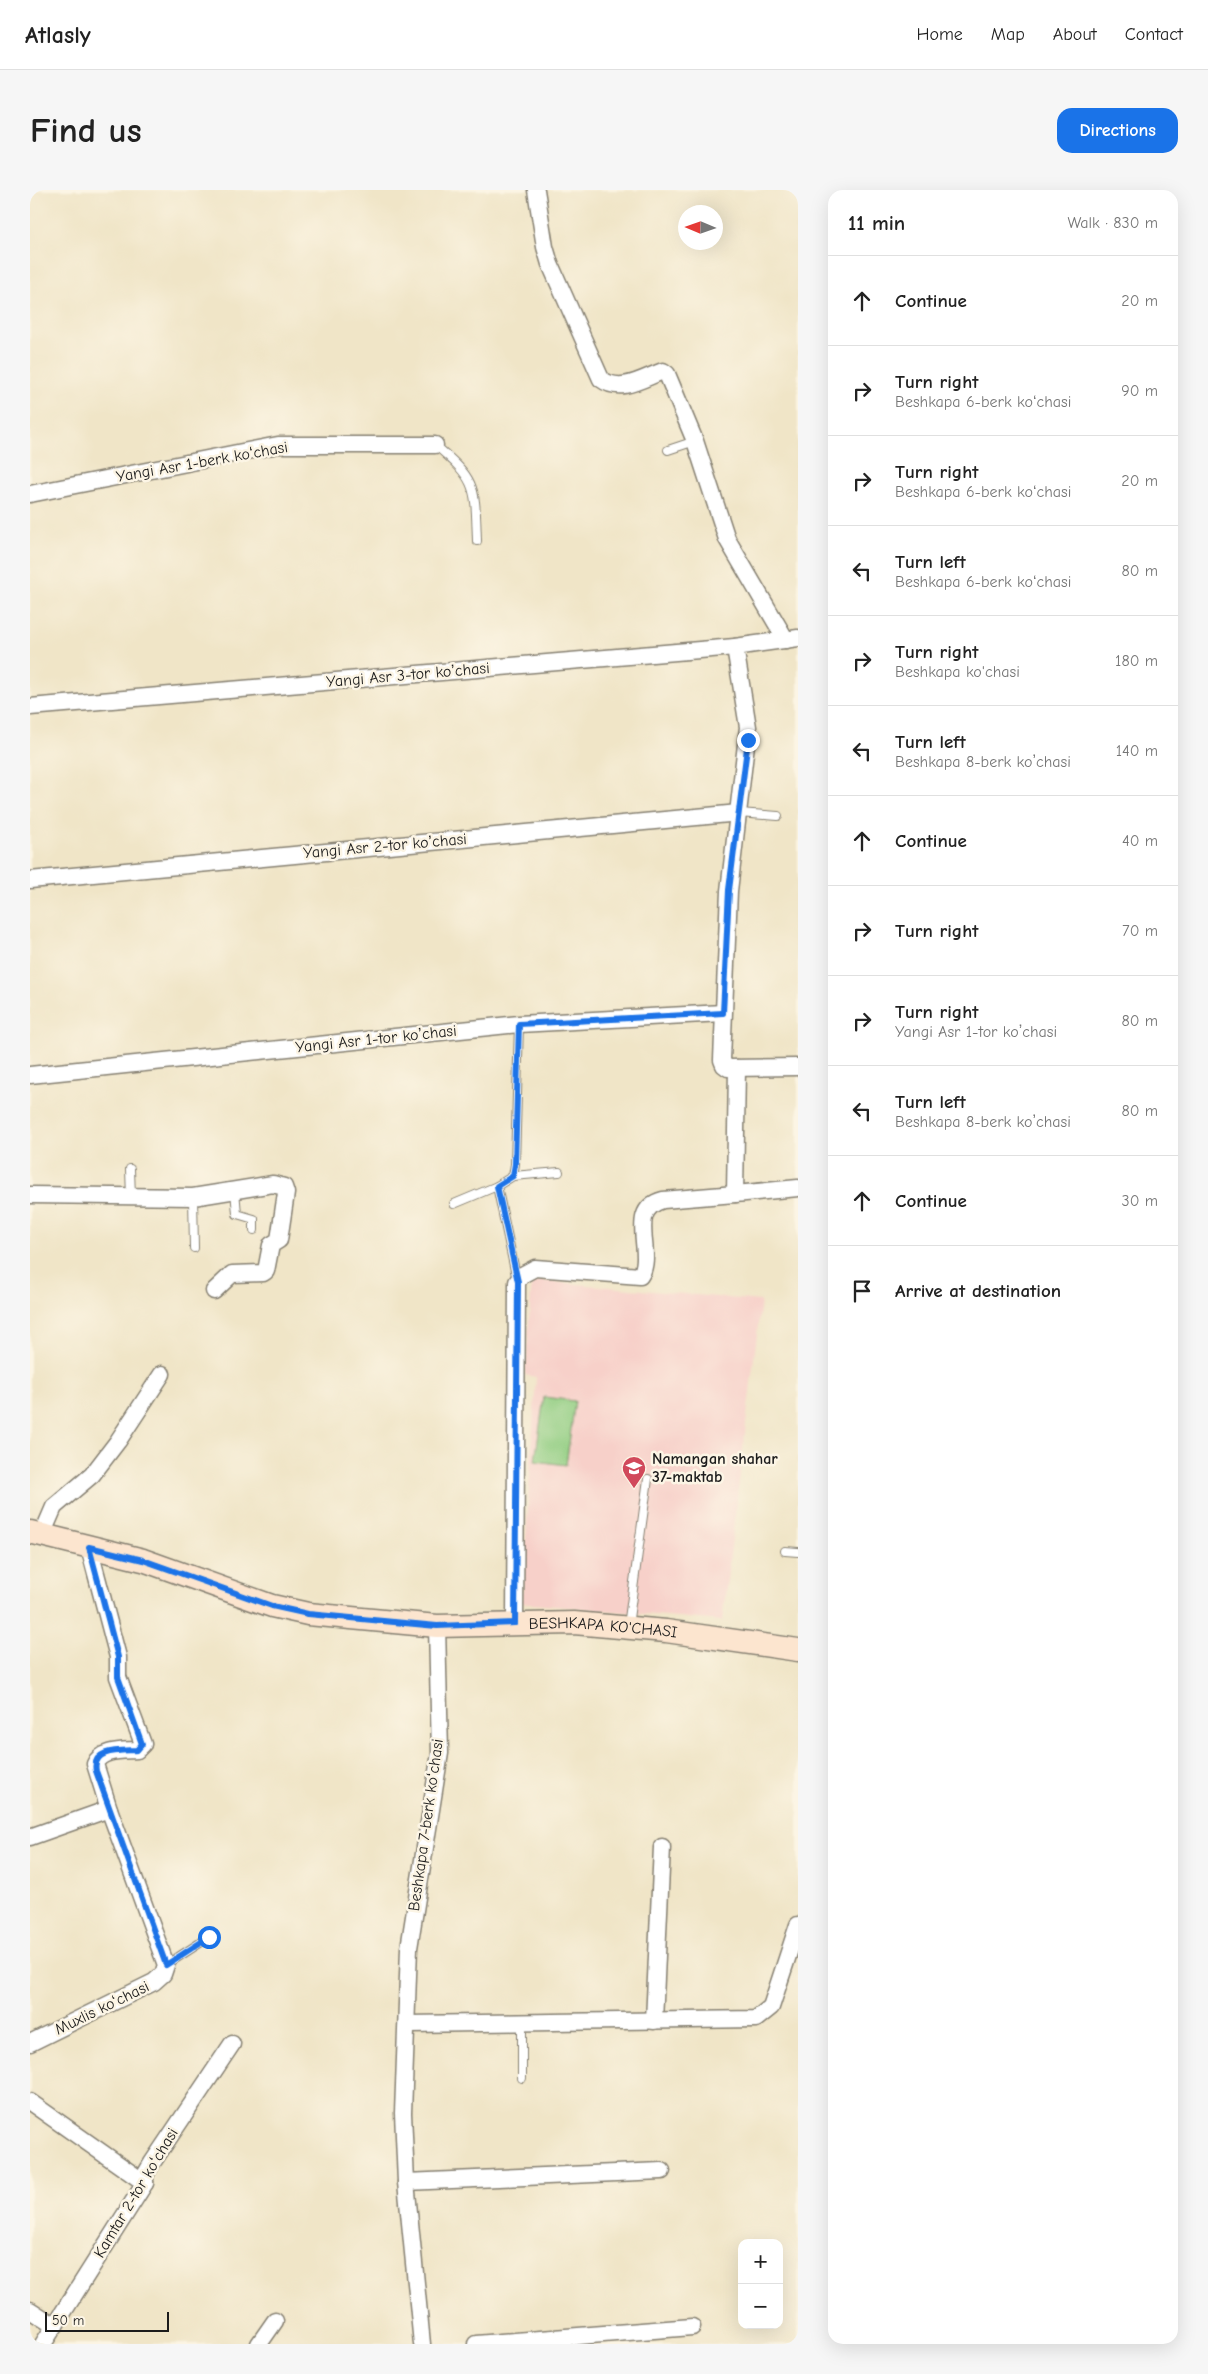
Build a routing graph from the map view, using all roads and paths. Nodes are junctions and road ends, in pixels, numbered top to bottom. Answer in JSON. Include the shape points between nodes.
{"nodes":[{"id":1,"x":536,"y":190,"type":"edge"},
{"id":2,"x":695,"y":441,"type":"junction"},
{"id":3,"x":435,"y":445,"type":"joint"},
{"id":4,"x":668,"y":450,"type":"dead end"},
{"id":5,"x":30,"y":494,"type":"edge"},
{"id":6,"x":476,"y":541,"type":"dead end"},
{"id":7,"x":792,"y":639,"type":"edge"},
{"id":8,"x":735,"y":647,"type":"junction"},
{"id":9,"x":30,"y":707,"type":"edge"},
{"id":10,"x":739,"y":813,"type":"junction"},
{"id":11,"x":778,"y":816,"type":"dead end"},
{"id":12,"x":30,"y":880,"type":"edge"},
{"id":13,"x":723,"y":1013,"type":"junction"},
{"id":14,"x":519,"y":1024,"type":"junction"},
{"id":15,"x":798,"y":1062,"type":"edge"},
{"id":16,"x":798,"y":1067,"type":"edge"},
{"id":17,"x":737,"y":1068,"type":"junction"},
{"id":18,"x":30,"y":1074,"type":"edge"},
{"id":19,"x":130,"y":1169,"type":"dead end"},
{"id":20,"x":559,"y":1172,"type":"dead end"},
{"id":21,"x":513,"y":1176,"type":"junction"},
{"id":22,"x":497,"y":1186,"type":"junction"},
{"id":23,"x":798,"y":1188,"type":"edge"},
{"id":24,"x":235,"y":1190,"type":"junction"},
{"id":25,"x":735,"y":1194,"type":"junction"},
{"id":26,"x":30,"y":1195,"type":"edge"},
{"id":27,"x":131,"y":1197,"type":"junction"},
{"id":28,"x":193,"y":1197,"type":"junction"},
{"id":29,"x":454,"y":1204,"type":"dead end"},
{"id":30,"x":254,"y":1230,"type":"dead end"},
{"id":31,"x":194,"y":1248,"type":"dead end"},
{"id":32,"x":518,"y":1282,"type":"junction"},
{"id":33,"x":214,"y":1290,"type":"dead end"},
{"id":34,"x":162,"y":1374,"type":"dead end"},
{"id":35,"x":648,"y":1479,"type":"dead end"},
{"id":36,"x":36,"y":1533,"type":"edge"},
{"id":37,"x":89,"y":1547,"type":"junction"},
{"id":38,"x":785,"y":1551,"type":"dead end"},
{"id":39,"x":798,"y":1552,"type":"edge"},
{"id":40,"x":515,"y":1623,"type":"junction"},
{"id":41,"x":437,"y":1626,"type":"junction"},
{"id":42,"x":628,"y":1628,"type":"junction"},
{"id":43,"x":798,"y":1650,"type":"edge"},
{"id":44,"x":109,"y":1809,"type":"junction"},
{"id":45,"x":30,"y":1837,"type":"edge"},
{"id":46,"x":662,"y":1847,"type":"dead end"},
{"id":47,"x":798,"y":1925,"type":"edge"},
{"id":48,"x":209,"y":1937,"type":"dead end"},
{"id":49,"x":166,"y":1965,"type":"junction"},
{"id":50,"x":654,"y":2021,"type":"junction"},
{"id":51,"x":522,"y":2023,"type":"junction"},
{"id":52,"x":408,"y":2024,"type":"junction"},
{"id":53,"x":30,"y":2043,"type":"edge"},
{"id":54,"x":232,"y":2044,"type":"dead end"},
{"id":55,"x":522,"y":2078,"type":"dead end"},
{"id":56,"x":30,"y":2102,"type":"edge"},
{"id":57,"x":662,"y":2171,"type":"dead end"},
{"id":58,"x":406,"y":2182,"type":"junction"},
{"id":59,"x":145,"y":2183,"type":"junction"},
{"id":60,"x":30,"y":2310,"type":"edge"},
{"id":61,"x":275,"y":2320,"type":"dead end"},
{"id":62,"x":55,"y":2326,"type":"junction"},
{"id":63,"x":692,"y":2327,"type":"dead end"},
{"id":64,"x":43,"y":2344,"type":"edge"},
{"id":65,"x":259,"y":2344,"type":"edge"},
{"id":66,"x":422,"y":2344,"type":"edge"},
{"id":67,"x":476,"y":2344,"type":"edge"}],
"edges":[{"from":1,"to":2,"type":"street","via":[[550,264],[601,379],[622,387],[663,371]]},
{"from":2,"to":4,"type":"lane"},
{"from":2,"to":7,"type":"street","via":[[727,539]]},
{"from":3,"to":5,"type":"street","name":"Yangi Asr 1-berk koʻchasi","via":[[278,445]]},
{"from":3,"to":6,"type":"lane","via":[[465,472],[471,483],[475,496]]},
{"from":7,"to":8,"type":"street","name":"Yangi Asr 3-tor koʼchasi"},
{"from":8,"to":9,"type":"street","name":"Yangi Asr 3-tor koʼchasi"},
{"from":8,"to":10,"type":"street","via":[[748,727]]},
{"from":10,"to":11,"type":"lane"},
{"from":10,"to":12,"type":"street","name":"Yangi Asr 2-tor koʼchasi"},
{"from":10,"to":13,"type":"street","via":[[729,890]]},
{"from":13,"to":14,"type":"street","name":"Yangi Asr 1-tor koʼchasi"},
{"from":13,"to":17,"type":"street","via":[[722,1060],[728,1068]]},
{"from":14,"to":18,"type":"street","name":"Yangi Asr 1-tor koʼchasi"},
{"from":14,"to":21,"type":"lane"},
{"from":15,"to":16,"type":"street"},
{"from":16,"to":17,"type":"street"},
{"from":17,"to":25,"type":"street"},
{"from":19,"to":27,"type":"lane"},
{"from":20,"to":21,"type":"lane"},
{"from":21,"to":22,"type":"lane"},
{"from":22,"to":29,"type":"lane"},
{"from":22,"to":32,"type":"lane"},
{"from":23,"to":25,"type":"street"},
{"from":24,"to":28,"type":"street"},
{"from":24,"to":30,"type":"lane","via":[[238,1214],[254,1219]]},
{"from":24,"to":33,"type":"street","via":[[273,1184],[284,1187],[280,1240],[271,1245],[266,1271],[232,1274]]},
{"from":25,"to":32,"type":"street","via":[[652,1203],[645,1212],[644,1266],[640,1276],[535,1268],[522,1275]]},
{"from":26,"to":27,"type":"street"},
{"from":27,"to":28,"type":"street"},
{"from":28,"to":31,"type":"lane"},
{"from":32,"to":40,"type":"street"},
{"from":34,"to":36,"type":"street","via":[[92,1475],[54,1507]]},
{"from":35,"to":42,"type":"lane"},
{"from":36,"to":37,"type":"street","name":"BESHKAPA KO'CHASI"},
{"from":37,"to":41,"type":"street","name":"BESHKAPA KO'CHASI","via":[[143,1560],[272,1606],[308,1614]]},
{"from":37,"to":44,"type":"street","via":[[118,1657],[118,1677],[142,1744],[137,1750],[102,1754],[97,1758],[95,1764]]},
{"from":38,"to":39,"type":"lane"},
{"from":40,"to":41,"type":"street","name":"BESHKAPA KO'CHASI"},
{"from":40,"to":42,"type":"street","name":"BESHKAPA KO'CHASI","via":[[574,1623]]},
{"from":41,"to":52,"type":"street","name":"Beshkapa 7-berk koʻchasi","via":[[440,1753],[409,1948]]},
{"from":42,"to":43,"type":"street","name":"BESHKAPA KO'CHASI"},
{"from":44,"to":45,"type":"street"},
{"from":44,"to":49,"type":"street"},
{"from":46,"to":50,"type":"street"},
{"from":47,"to":50,"type":"street","via":[[771,2007],[765,2014],[756,2018]]},
{"from":48,"to":49,"type":"lane"},
{"from":49,"to":53,"type":"street","name":"Muxlis koʻchasi","via":[[154,1982]]},
{"from":50,"to":51,"type":"street"},
{"from":51,"to":52,"type":"street"},
{"from":51,"to":55,"type":"lane"},
{"from":52,"to":58,"type":"street","name":"Beshkapa 7-berk koʻchasi","via":[[404,2113]]},
{"from":54,"to":59,"type":"street","name":"Kamtar 2-tor koʻchasi","via":[[152,2163],[145,2175]]},
{"from":56,"to":59,"type":"street"},
{"from":57,"to":58,"type":"street"},
{"from":58,"to":66,"type":"street","name":"Beshkapa 7-berk koʻchasi"},
{"from":59,"to":62,"type":"street","name":"Kamtar 2-tor koʻchasi"},
{"from":60,"to":62,"type":"street"},
{"from":61,"to":65,"type":"street"},
{"from":62,"to":64,"type":"street","name":"Kamtar 2-tor koʻchasi"},
{"from":63,"to":67,"type":"street"}]}
